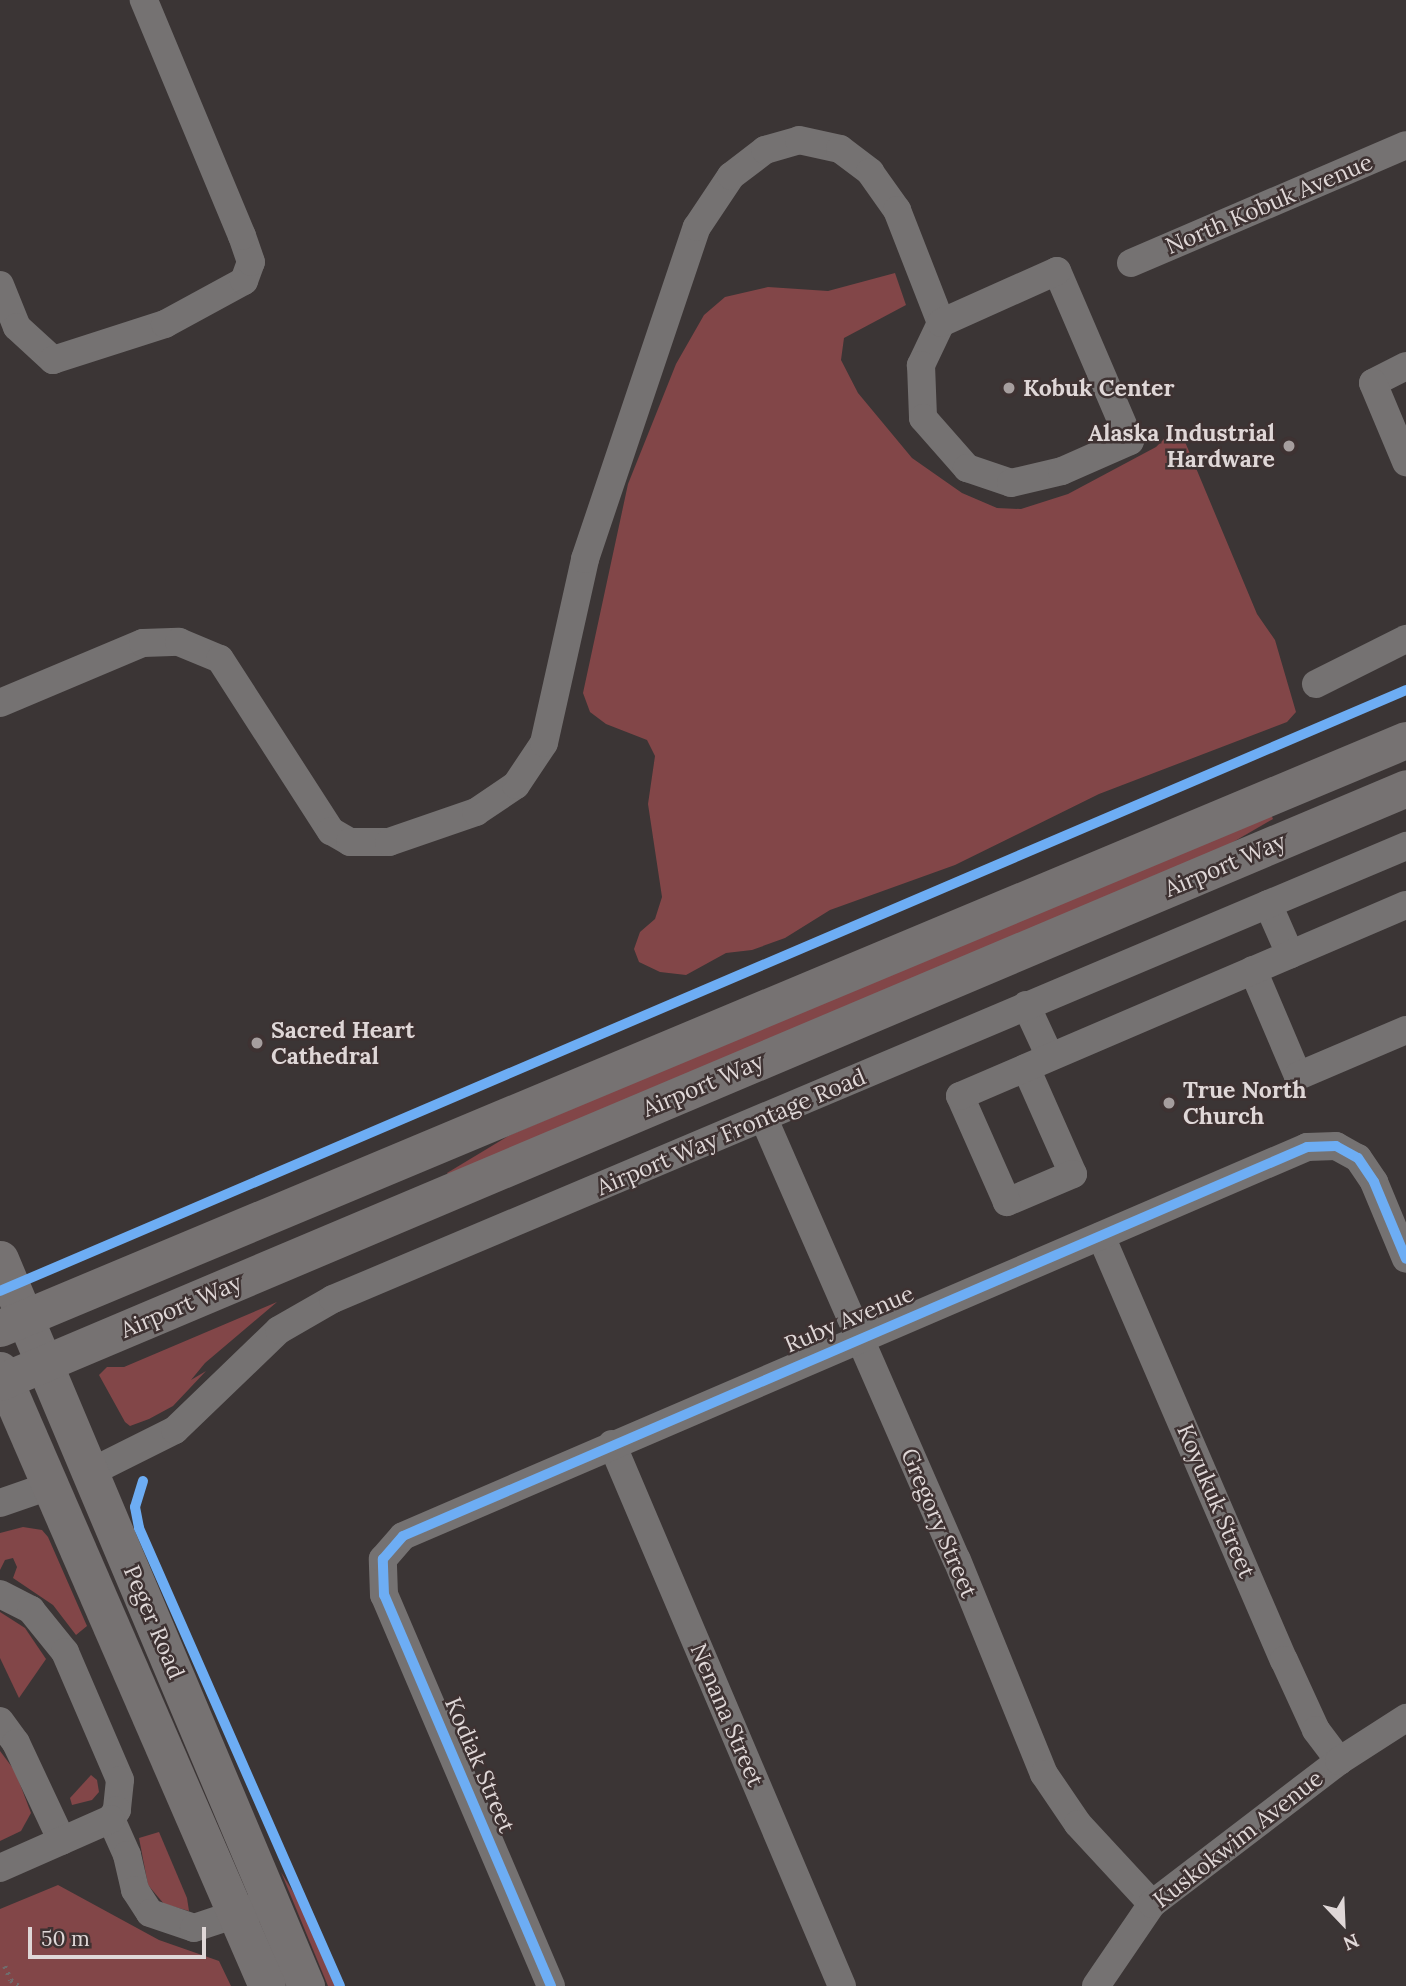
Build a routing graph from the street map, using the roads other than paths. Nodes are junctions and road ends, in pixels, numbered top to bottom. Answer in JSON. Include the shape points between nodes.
{"nodes":[{"id":1,"x":144,"y":0,"type":"edge"},
{"id":2,"x":1406,"y":145,"type":"edge"},
{"id":3,"x":1131,"y":263,"type":"dead end"},
{"id":4,"x":0,"y":285,"type":"edge"},
{"id":5,"x":941,"y":323,"type":"junction"},
{"id":6,"x":1406,"y":366,"type":"edge"},
{"id":7,"x":1406,"y":462,"type":"edge"},
{"id":8,"x":1406,"y":639,"type":"edge"},
{"id":9,"x":1316,"y":684,"type":"dead end"},
{"id":10,"x":0,"y":702,"type":"edge"},
{"id":11,"x":1406,"y":740,"type":"edge"},
{"id":12,"x":1406,"y":788,"type":"edge"},
{"id":13,"x":1406,"y":846,"type":"edge"},
{"id":14,"x":1268,"y":904,"type":"junction"},
{"id":15,"x":1406,"y":905,"type":"edge"},
{"id":16,"x":1290,"y":954,"type":"junction"},
{"id":17,"x":1253,"y":970,"type":"junction"},
{"id":18,"x":1026,"y":1005,"type":"junction"},
{"id":19,"x":1406,"y":1030,"type":"edge"},
{"id":20,"x":1038,"y":1062,"type":"junction"},
{"id":21,"x":764,"y":1119,"type":"junction"},
{"id":22,"x":1101,"y":1236,"type":"junction"},
{"id":23,"x":0,"y":1259,"type":"edge"},
{"id":24,"x":1406,"y":1259,"type":"edge"},
{"id":25,"x":13,"y":1323,"type":"edge"},
{"id":26,"x":857,"y":1338,"type":"junction"},
{"id":27,"x":46,"y":1362,"type":"junction"},
{"id":28,"x":1,"y":1378,"type":"edge"},
{"id":29,"x":612,"y":1444,"type":"junction"},
{"id":30,"x":91,"y":1472,"type":"junction"},
{"id":31,"x":49,"y":1486,"type":"junction"},
{"id":32,"x":0,"y":1503,"type":"edge"},
{"id":33,"x":383,"y":1559,"type":"joint"},
{"id":34,"x":0,"y":1594,"type":"edge"},
{"id":35,"x":1406,"y":1718,"type":"edge"},
{"id":36,"x":0,"y":1721,"type":"edge"},
{"id":37,"x":1339,"y":1761,"type":"junction"},
{"id":38,"x":111,"y":1819,"type":"junction"},
{"id":39,"x":62,"y":1841,"type":"junction"},
{"id":40,"x":0,"y":1868,"type":"edge"},
{"id":41,"x":270,"y":1901,"type":"junction"},
{"id":42,"x":1152,"y":1904,"type":"junction"},
{"id":43,"x":236,"y":1915,"type":"junction"},
{"id":44,"x":267,"y":1986,"type":"edge"},
{"id":45,"x":306,"y":1986,"type":"edge"},
{"id":46,"x":551,"y":1986,"type":"edge"},
{"id":47,"x":842,"y":1986,"type":"edge"},
{"id":48,"x":1096,"y":1986,"type":"edge"}],
"edges":[{"from":1,"to":4,"type":"street","via":[[242,236],[251,262],[244,281],[165,324],[53,360],[17,327]]},
{"from":2,"to":3,"type":"street","name":"North Kobuk Avenue"},
{"from":5,"to":5,"type":"street","via":[[1057,271],[1130,441],[1062,471],[1011,483],[967,468],[923,418],[921,365]]},
{"from":5,"to":10,"type":"street","via":[[897,210],[870,172],[839,149],[799,140],[765,150],[731,176],[697,227],[585,559],[544,743],[516,785],[476,812],[389,842],[350,842],[331,831],[220,659],[180,642],[144,643]]},
{"from":6,"to":7,"type":"street","via":[[1373,383]]},
{"from":8,"to":9,"type":"street"},
{"from":11,"to":25,"type":"main road","name":"Airport Way"},
{"from":12,"to":27,"type":"main road","name":"Airport Way"},
{"from":13,"to":14,"type":"street","name":"Airport Way Frontage Road"},
{"from":14,"to":16,"type":"street"},
{"from":14,"to":18,"type":"street","name":"Airport Way Frontage Road"},
{"from":15,"to":16,"type":"street"},
{"from":16,"to":17,"type":"street"},
{"from":17,"to":19,"type":"street","via":[[1298,1076]]},
{"from":17,"to":20,"type":"street"},
{"from":18,"to":20,"type":"street"},
{"from":18,"to":21,"type":"street","name":"Airport Way Frontage Road"},
{"from":20,"to":20,"type":"street","via":[[960,1096],[1007,1202],[1073,1174]]},
{"from":21,"to":26,"type":"street","name":"Gregory Street"},
{"from":21,"to":30,"type":"street","name":"Airport Way Frontage Road","via":[[309,1311],[279,1331],[175,1430]]},
{"from":22,"to":24,"type":"street","name":"Ruby Avenue","via":[[1307,1147],[1345,1148],[1368,1170]]},
{"from":22,"to":26,"type":"street","name":"Ruby Avenue"},
{"from":22,"to":37,"type":"street","name":"Koyukuk Street","via":[[1284,1660],[1317,1730]]},
{"from":23,"to":25,"type":"main road","name":"Peger Road"},
{"from":25,"to":27,"type":"main road","name":"Peger Road"},
{"from":26,"to":29,"type":"street","name":"Ruby Avenue"},
{"from":26,"to":42,"type":"street","name":"Gregory Street","via":[[957,1560],[1044,1774],[1078,1824]]},
{"from":27,"to":28,"type":"main road","name":"Airport Way"},
{"from":27,"to":30,"type":"main road","name":"Peger Road"},
{"from":28,"to":31,"type":"main road","name":"Peger Road"},
{"from":29,"to":33,"type":"street","name":"Ruby Avenue","via":[[421,1525],[403,1536]]},
{"from":29,"to":47,"type":"street","name":"Nenana Street"},
{"from":30,"to":41,"type":"main road","name":"Peger Road"},
{"from":31,"to":32,"type":"street"},
{"from":31,"to":43,"type":"main road","name":"Peger Road"},
{"from":33,"to":46,"type":"street","name":"Kodiak Street","via":[[381,1581],[389,1608]]},
{"from":34,"to":38,"type":"street","via":[[31,1610],[65,1652],[120,1780],[117,1810]]},
{"from":35,"to":37,"type":"street","name":"Kuskokwim Avenue"},
{"from":36,"to":39,"type":"street","via":[[16,1743]]},
{"from":37,"to":42,"type":"street","name":"Kuskokwim Avenue"},
{"from":38,"to":39,"type":"street"},
{"from":38,"to":43,"type":"street","via":[[127,1855],[135,1890],[150,1913],[184,1928]]},
{"from":39,"to":40,"type":"street"},
{"from":41,"to":43,"type":"street"},
{"from":41,"to":45,"type":"main road","name":"Peger Road"},
{"from":42,"to":48,"type":"street","name":"Kuskokwim Avenue"},
{"from":43,"to":44,"type":"main road","name":"Peger Road"}]}
